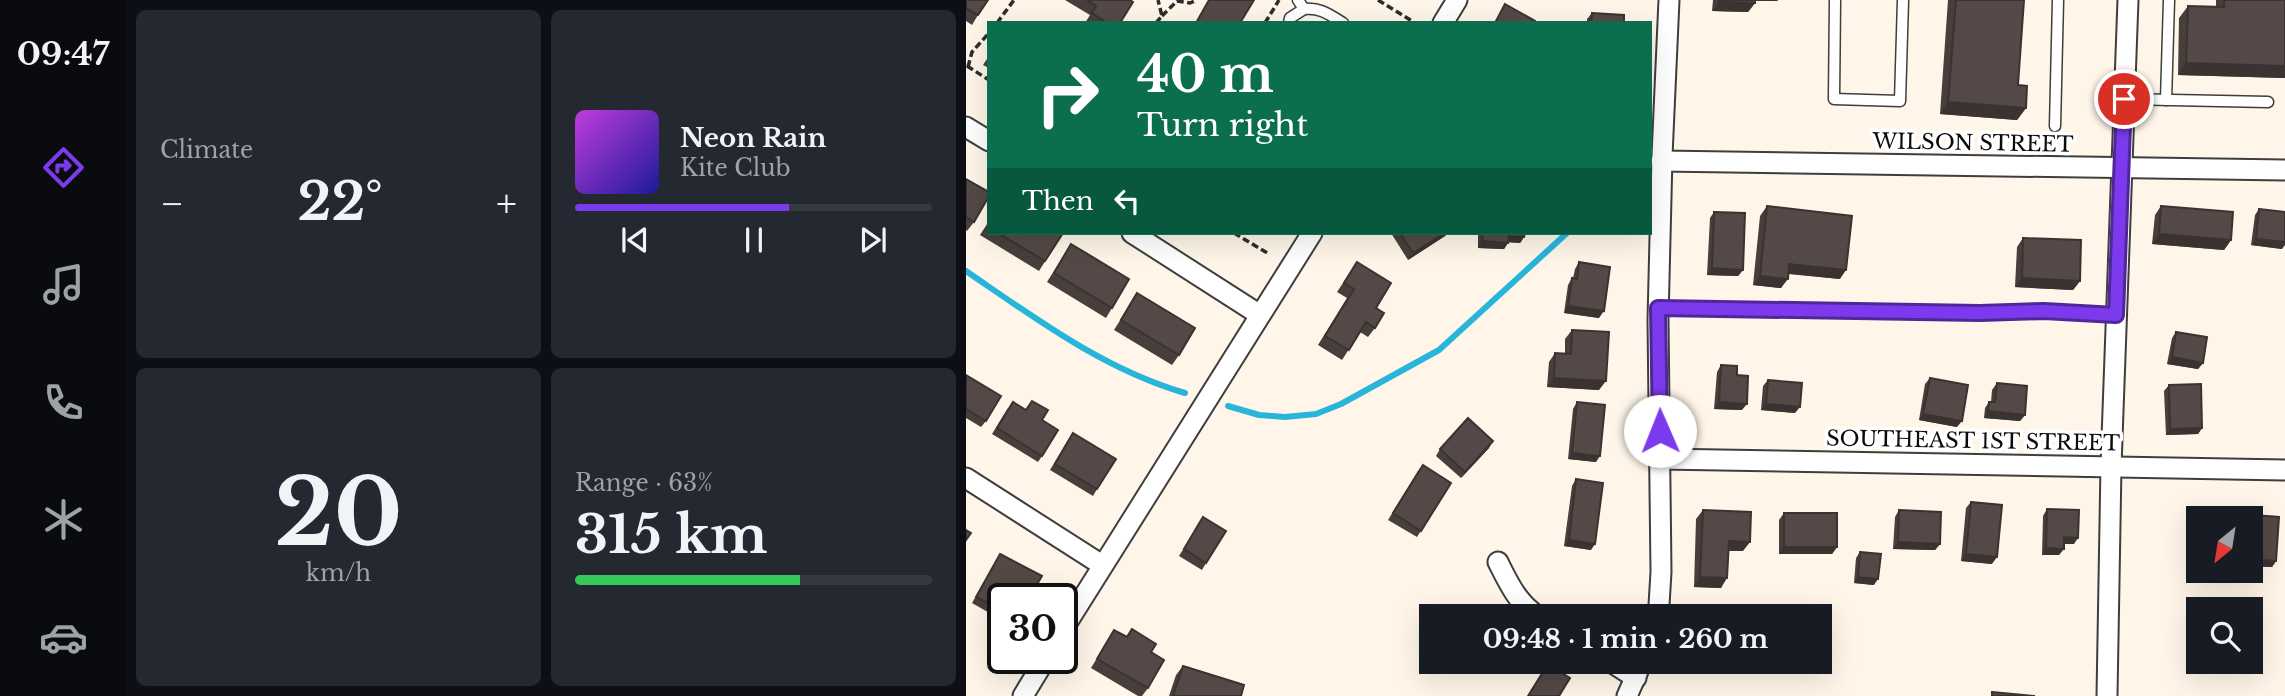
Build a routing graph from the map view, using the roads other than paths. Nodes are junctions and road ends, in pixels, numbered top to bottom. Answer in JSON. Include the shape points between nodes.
{"nodes":[{"id":1,"x":1457,"y":0,"type":"edge"},
{"id":2,"x":1669,"y":0,"type":"edge"},
{"id":3,"x":1835,"y":0,"type":"edge"},
{"id":4,"x":1903,"y":0,"type":"edge"},
{"id":5,"x":2058,"y":0,"type":"edge"},
{"id":6,"x":2127,"y":0,"type":"edge"},
{"id":7,"x":2169,"y":0,"type":"edge"},
{"id":8,"x":1301,"y":4,"type":"edge"},
{"id":9,"x":1289,"y":21,"type":"edge"},
{"id":10,"x":1340,"y":21,"type":"edge"},
{"id":11,"x":1444,"y":21,"type":"edge"},
{"id":12,"x":2124,"y":99,"type":"junction"},
{"id":13,"x":2166,"y":100,"type":"junction"},
{"id":14,"x":2268,"y":102,"type":"dead end"},
{"id":15,"x":2054,"y":126,"type":"dead end"},
{"id":16,"x":966,"y":127,"type":"edge"},
{"id":17,"x":987,"y":140,"type":"edge"},
{"id":18,"x":1658,"y":157,"type":"edge"},
{"id":19,"x":2122,"y":167,"type":"junction"},
{"id":20,"x":2285,"y":170,"type":"edge"},
{"id":21,"x":1135,"y":235,"type":"edge"},
{"id":22,"x":1311,"y":235,"type":"edge"},
{"id":23,"x":1658,"y":308,"type":"junction"},
{"id":24,"x":1260,"y":315,"type":"junction"},
{"id":25,"x":2116,"y":315,"type":"junction"},
{"id":26,"x":1661,"y":459,"type":"junction"},
{"id":27,"x":2111,"y":467,"type":"junction"},
{"id":28,"x":2285,"y":470,"type":"edge"},
{"id":29,"x":966,"y":478,"type":"edge"},
{"id":30,"x":1498,"y":562,"type":"dead end"},
{"id":31,"x":1102,"y":565,"type":"junction"},
{"id":32,"x":1524,"y":604,"type":"edge"},
{"id":33,"x":1659,"y":604,"type":"edge"},
{"id":34,"x":1078,"y":605,"type":"edge"},
{"id":35,"x":1039,"y":674,"type":"edge"},
{"id":36,"x":1637,"y":674,"type":"edge"},
{"id":37,"x":1031,"y":693,"type":"edge"},
{"id":38,"x":1627,"y":696,"type":"edge"},
{"id":39,"x":2107,"y":696,"type":"edge"}],
"edges":[{"from":1,"to":11,"type":"street"},
{"from":2,"to":18,"type":"street"},
{"from":3,"to":4,"type":"lane","via":[[1834,99],[1900,101]]},
{"from":5,"to":15,"type":"lane"},
{"from":6,"to":12,"type":"street"},
{"from":7,"to":13,"type":"lane"},
{"from":8,"to":9,"type":"lane"},
{"from":8,"to":10,"type":"lane"},
{"from":12,"to":13,"type":"lane"},
{"from":12,"to":19,"type":"street"},
{"from":13,"to":14,"type":"lane"},
{"from":16,"to":17,"type":"street"},
{"from":18,"to":19,"type":"street","name":"WILSON STREET"},
{"from":18,"to":23,"type":"street"},
{"from":19,"to":20,"type":"street","name":"WILSON STREET"},
{"from":19,"to":25,"type":"street"},
{"from":21,"to":24,"type":"street"},
{"from":22,"to":24,"type":"street"},
{"from":23,"to":25,"type":"lane"},
{"from":23,"to":26,"type":"street"},
{"from":24,"to":31,"type":"street"},
{"from":25,"to":27,"type":"street"},
{"from":26,"to":27,"type":"street","name":"SOUTHEAST 1ST STREET"},
{"from":26,"to":33,"type":"street"},
{"from":27,"to":28,"type":"street","name":"SOUTHEAST 1ST STREET"},
{"from":27,"to":39,"type":"street"},
{"from":29,"to":31,"type":"street"},
{"from":30,"to":32,"type":"street"},
{"from":31,"to":34,"type":"street"},
{"from":35,"to":37,"type":"street"},
{"from":36,"to":38,"type":"street"}]}
